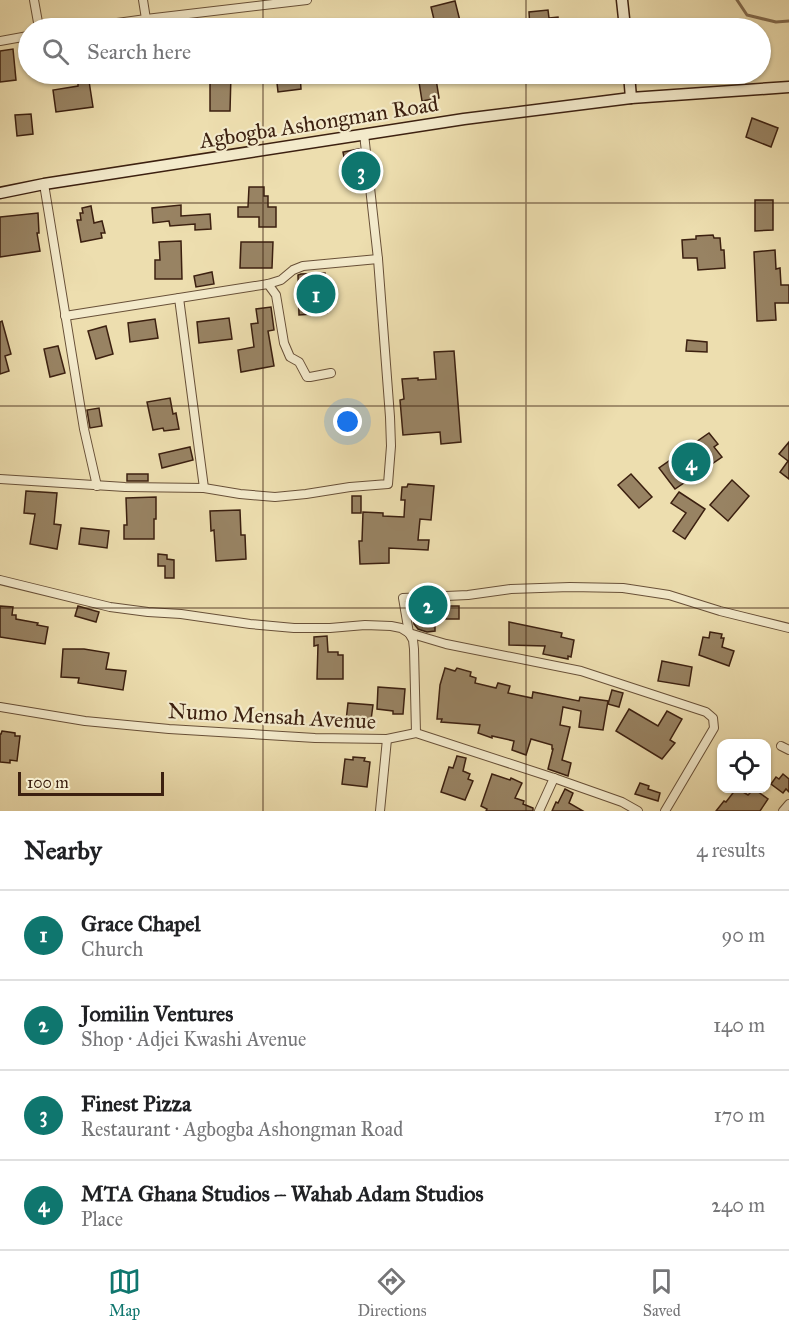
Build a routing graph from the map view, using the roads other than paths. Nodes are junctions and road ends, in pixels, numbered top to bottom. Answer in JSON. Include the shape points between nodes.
{"nodes":[{"id":1,"x":34,"y":0,"type":"edge"},
{"id":2,"x":143,"y":0,"type":"edge"},
{"id":3,"x":307,"y":0,"type":"edge"},
{"id":4,"x":622,"y":0,"type":"edge"},
{"id":5,"x":231,"y":5,"type":"edge"},
{"id":6,"x":37,"y":18,"type":"edge"},
{"id":7,"x":146,"y":18,"type":"edge"},
{"id":8,"x":152,"y":18,"type":"edge"},
{"id":9,"x":624,"y":18,"type":"edge"},
{"id":10,"x":18,"y":37,"type":"edge"},
{"id":11,"x":0,"y":40,"type":"edge"},
{"id":12,"x":630,"y":84,"type":"edge"},
{"id":13,"x":789,"y":87,"type":"edge"},
{"id":14,"x":631,"y":98,"type":"junction"},
{"id":15,"x":364,"y":134,"type":"junction"},
{"id":16,"x":44,"y":184,"type":"junction"},
{"id":17,"x":0,"y":193,"type":"edge"},
{"id":18,"x":378,"y":259,"type":"junction"},
{"id":19,"x":268,"y":284,"type":"junction"},
{"id":20,"x":179,"y":297,"type":"junction"},
{"id":21,"x":65,"y":316,"type":"junction"},
{"id":22,"x":331,"y":373,"type":"dead end"},
{"id":23,"x":0,"y":478,"type":"edge"},
{"id":24,"x":97,"y":486,"type":"junction"},
{"id":25,"x":204,"y":488,"type":"junction"},
{"id":26,"x":0,"y":580,"type":"edge"},
{"id":27,"x":789,"y":628,"type":"edge"},
{"id":28,"x":409,"y":633,"type":"junction"},
{"id":29,"x":0,"y":707,"type":"edge"},
{"id":30,"x":416,"y":733,"type":"junction"},
{"id":31,"x":387,"y":739,"type":"junction"},
{"id":32,"x":555,"y":778,"type":"junction"},
{"id":33,"x":789,"y":804,"type":"edge"},
{"id":34,"x":380,"y":811,"type":"edge"},
{"id":35,"x":539,"y":811,"type":"edge"},
{"id":36,"x":638,"y":811,"type":"edge"},
{"id":37,"x":665,"y":811,"type":"edge"},
{"id":38,"x":783,"y":811,"type":"edge"}],
"edges":[{"from":1,"to":6,"type":"street"},
{"from":2,"to":7,"type":"street"},
{"from":3,"to":5,"type":"street"},
{"from":4,"to":9,"type":"street"},
{"from":5,"to":8,"type":"street"},
{"from":10,"to":11,"type":"street"},
{"from":12,"to":14,"type":"street"},
{"from":13,"to":14,"type":"street","name":"Agbogba Ashongman Road"},
{"from":14,"to":15,"type":"street","name":"Agbogba Ashongman Road"},
{"from":15,"to":16,"type":"street","name":"Agbogba Ashongman Road"},
{"from":15,"to":18,"type":"street"},
{"from":16,"to":17,"type":"street","name":"Agbogba Ashongman Road"},
{"from":16,"to":21,"type":"street"},
{"from":18,"to":19,"type":"street","via":[[303,267]]},
{"from":18,"to":25,"type":"street","via":[[391,446],[388,484],[275,497]]},
{"from":19,"to":20,"type":"street"},
{"from":19,"to":22,"type":"street","via":[[276,295],[290,357],[299,362],[307,377]]},
{"from":20,"to":21,"type":"street"},
{"from":20,"to":25,"type":"street"},
{"from":21,"to":24,"type":"street"},
{"from":23,"to":24,"type":"street"},
{"from":24,"to":25,"type":"street"},
{"from":26,"to":28,"type":"street","via":[[147,612],[294,628],[390,626]]},
{"from":27,"to":28,"type":"street","via":[[669,595],[623,588],[570,587],[403,598]]},
{"from":28,"to":30,"type":"street","via":[[414,649]]},
{"from":28,"to":37,"type":"street","via":[[581,671],[706,712],[713,718],[714,728]]},
{"from":29,"to":31,"type":"street","name":"Numo Mensah Avenue","via":[[169,729]]},
{"from":30,"to":31,"type":"street","name":"Numo Mensah Avenue"},
{"from":30,"to":32,"type":"street","name":"Numo Mensah Avenue"},
{"from":31,"to":34,"type":"street"},
{"from":32,"to":35,"type":"street"},
{"from":32,"to":36,"type":"street","name":"Numo Mensah Avenue"},
{"from":33,"to":38,"type":"street"}]}
